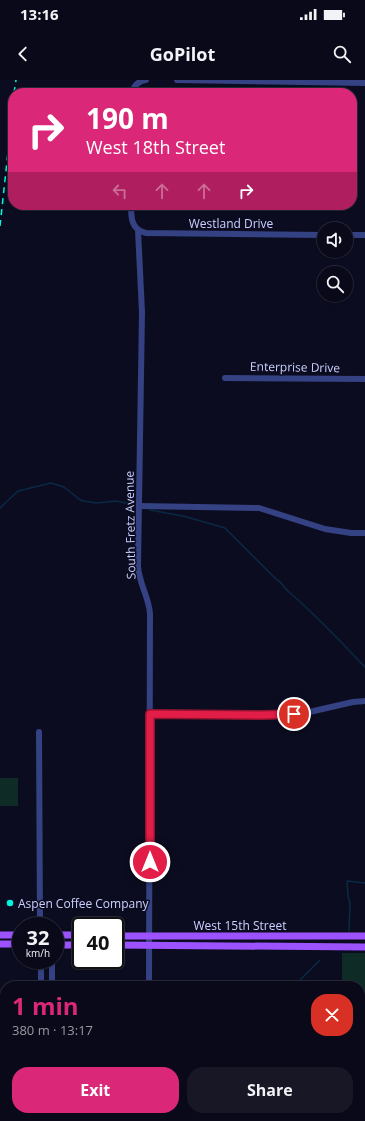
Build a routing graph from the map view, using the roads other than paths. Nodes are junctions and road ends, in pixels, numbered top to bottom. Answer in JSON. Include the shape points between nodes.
{"nodes":[{"id":1,"x":146,"y":80,"type":"edge"},
{"id":2,"x":177,"y":80,"type":"edge"},
{"id":3,"x":365,"y":83,"type":"edge"},
{"id":4,"x":134,"y":88,"type":"edge"},
{"id":5,"x":131,"y":210,"type":"edge"},
{"id":6,"x":138,"y":230,"type":"junction"},
{"id":7,"x":317,"y":235,"type":"edge"},
{"id":8,"x":353,"y":235,"type":"edge"},
{"id":9,"x":365,"y":235,"type":"edge"},
{"id":10,"x":226,"y":378,"type":"dead end"},
{"id":11,"x":365,"y":379,"type":"edge"},
{"id":12,"x":139,"y":506,"type":"junction"},
{"id":13,"x":365,"y":533,"type":"edge"},
{"id":14,"x":365,"y":701,"type":"edge"},
{"id":15,"x":150,"y":714,"type":"junction"},
{"id":16,"x":39,"y":732,"type":"dead end"},
{"id":17,"x":40,"y":917,"type":"edge"},
{"id":18,"x":0,"y":935,"type":"edge"},
{"id":19,"x":12,"y":935,"type":"edge"},
{"id":20,"x":124,"y":936,"type":"edge"},
{"id":21,"x":149,"y":936,"type":"junction"},
{"id":22,"x":365,"y":936,"type":"edge"},
{"id":23,"x":0,"y":944,"type":"edge"},
{"id":24,"x":12,"y":944,"type":"edge"},
{"id":25,"x":124,"y":945,"type":"edge"},
{"id":26,"x":149,"y":946,"type":"junction"},
{"id":27,"x":365,"y":947,"type":"edge"},
{"id":28,"x":41,"y":969,"type":"edge"},
{"id":29,"x":52,"y":969,"type":"edge"},
{"id":30,"x":41,"y":981,"type":"edge"},
{"id":31,"x":52,"y":981,"type":"edge"},
{"id":32,"x":149,"y":981,"type":"edge"}],
"edges":[{"from":1,"to":4,"type":"street"},
{"from":2,"to":3,"type":"street"},
{"from":5,"to":6,"type":"street","name":"South Fretz Avenue","via":[[132,221]]},
{"from":6,"to":7,"type":"street","name":"Westland Drive","via":[[149,233]]},
{"from":6,"to":12,"type":"street","name":"South Fretz Avenue","via":[[142,312]]},
{"from":8,"to":9,"type":"street"},
{"from":10,"to":11,"type":"street","name":"Enterprise Drive"},
{"from":12,"to":13,"type":"street","via":[[260,508],[325,529]]},
{"from":12,"to":15,"type":"street","name":"South Fretz Avenue","via":[[139,575],[150,614]]},
{"from":14,"to":15,"type":"street","via":[[281,715]]},
{"from":15,"to":21,"type":"street","name":"South Fretz Avenue"},
{"from":16,"to":17,"type":"street"},
{"from":18,"to":19,"type":"main road"},
{"from":20,"to":21,"type":"main road","name":"West 15th Street"},
{"from":21,"to":22,"type":"main road","name":"West 15th Street"},
{"from":21,"to":26,"type":"street","name":"South Fretz Avenue"},
{"from":23,"to":24,"type":"main road"},
{"from":25,"to":26,"type":"main road","name":"West 15th Street"},
{"from":26,"to":27,"type":"main road","name":"West 15th Street"},
{"from":26,"to":32,"type":"street","name":"South Fretz Avenue"},
{"from":28,"to":30,"type":"street"},
{"from":29,"to":31,"type":"street"}]}
